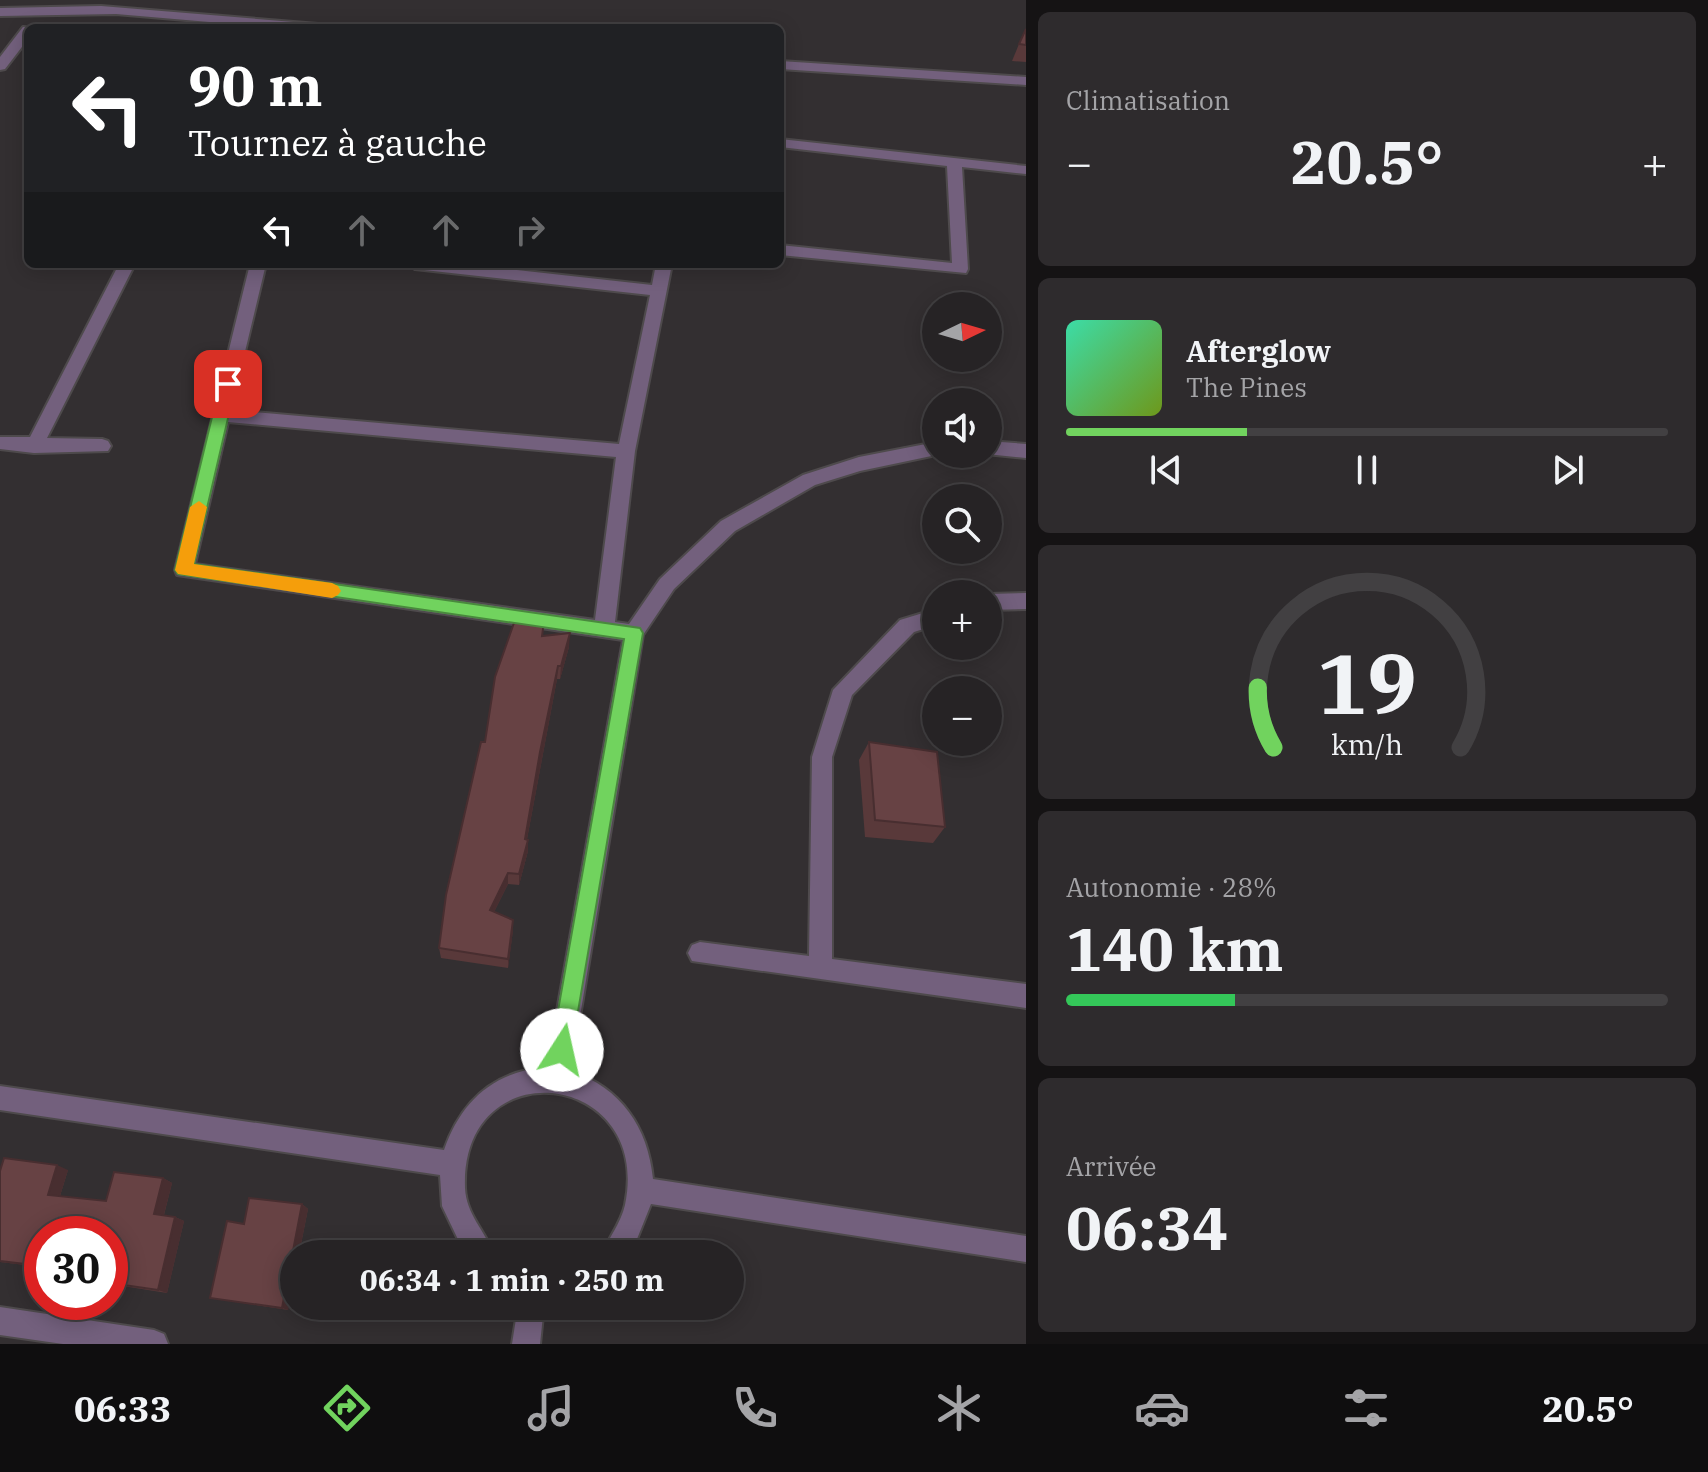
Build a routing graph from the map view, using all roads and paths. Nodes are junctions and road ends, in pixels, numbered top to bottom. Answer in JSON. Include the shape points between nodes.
{"nodes":[{"id":1,"x":0,"y":12,"type":"edge"},
{"id":2,"x":40,"y":15,"type":"junction"},
{"id":3,"x":33,"y":24,"type":"edge"},
{"id":4,"x":232,"y":24,"type":"edge"},
{"id":5,"x":24,"y":35,"type":"edge"},
{"id":6,"x":784,"y":65,"type":"edge"},
{"id":7,"x":0,"y":66,"type":"edge"},
{"id":8,"x":1026,"y":81,"type":"edge"},
{"id":9,"x":784,"y":143,"type":"edge"},
{"id":10,"x":954,"y":162,"type":"junction"},
{"id":11,"x":1026,"y":170,"type":"edge"},
{"id":12,"x":784,"y":250,"type":"edge"},
{"id":13,"x":125,"y":268,"type":"edge"},
{"id":14,"x":257,"y":268,"type":"edge"},
{"id":15,"x":451,"y":268,"type":"edge"},
{"id":16,"x":663,"y":268,"type":"edge"},
{"id":17,"x":660,"y":291,"type":"junction"},
{"id":18,"x":221,"y":415,"type":"junction"},
{"id":19,"x":0,"y":443,"type":"edge"},
{"id":20,"x":34,"y":446,"type":"junction"},
{"id":21,"x":102,"y":446,"type":"dead end"},
{"id":22,"x":1002,"y":449,"type":"edge"},
{"id":23,"x":626,"y":451,"type":"junction"},
{"id":24,"x":1026,"y":451,"type":"edge"},
{"id":25,"x":922,"y":452,"type":"edge"},
{"id":26,"x":1026,"y":601,"type":"edge"},
{"id":27,"x":1002,"y":602,"type":"edge"},
{"id":28,"x":922,"y":621,"type":"edge"},
{"id":29,"x":604,"y":629,"type":"junction"},
{"id":30,"x":634,"y":633,"type":"junction"},
{"id":31,"x":700,"y":953,"type":"dead end"},
{"id":32,"x":820,"y":968,"type":"junction"},
{"id":33,"x":1026,"y":996,"type":"edge"},
{"id":34,"x":557,"y":1080,"type":"junction"},
{"id":35,"x":0,"y":1098,"type":"edge"},
{"id":36,"x":454,"y":1164,"type":"junction"},
{"id":37,"x":641,"y":1190,"type":"junction"},
{"id":38,"x":471,"y":1240,"type":"edge"},
{"id":39,"x":624,"y":1240,"type":"edge"},
{"id":40,"x":1026,"y":1249,"type":"edge"},
{"id":41,"x":529,"y":1320,"type":"edge"},
{"id":42,"x":0,"y":1321,"type":"edge"},
{"id":43,"x":32,"y":1335,"type":"edge"},
{"id":44,"x":154,"y":1344,"type":"edge"},
{"id":45,"x":526,"y":1344,"type":"edge"}],
"edges":[{"from":1,"to":2,"type":"street"},
{"from":2,"to":3,"type":"street"},
{"from":2,"to":4,"type":"street","via":[[112,10]]},
{"from":5,"to":7,"type":"street"},
{"from":6,"to":8,"type":"street"},
{"from":9,"to":10,"type":"street"},
{"from":10,"to":11,"type":"street"},
{"from":10,"to":12,"type":"street","via":[[960,269]]},
{"from":13,"to":20,"type":"street"},
{"from":14,"to":18,"type":"street"},
{"from":15,"to":17,"type":"street"},
{"from":16,"to":17,"type":"street"},
{"from":17,"to":23,"type":"street"},
{"from":18,"to":23,"type":"street"},
{"from":18,"to":29,"type":"street","via":[[184,570]]},
{"from":19,"to":20,"type":"street"},
{"from":20,"to":21,"type":"street"},
{"from":22,"to":24,"type":"street"},
{"from":23,"to":29,"type":"street"},
{"from":25,"to":30,"type":"street","via":[[809,480],[728,526],[667,584]]},
{"from":26,"to":27,"type":"street"},
{"from":28,"to":32,"type":"street","via":[[907,626],[843,690],[822,757]]},
{"from":29,"to":30,"type":"street"},
{"from":30,"to":34,"type":"street"},
{"from":31,"to":32,"type":"street"},
{"from":32,"to":33,"type":"street"},
{"from":34,"to":36,"type":"street","via":[[524,1081],[485,1102],[470,1119]]},
{"from":34,"to":37,"type":"street","via":[[588,1089],[622,1120],[640,1165]]},
{"from":35,"to":36,"type":"street"},
{"from":36,"to":38,"type":"street","via":[[452,1188]]},
{"from":37,"to":39,"type":"street"},
{"from":37,"to":40,"type":"street"},
{"from":41,"to":45,"type":"street"},
{"from":42,"to":43,"type":"street"},
{"from":43,"to":44,"type":"street"}]}
